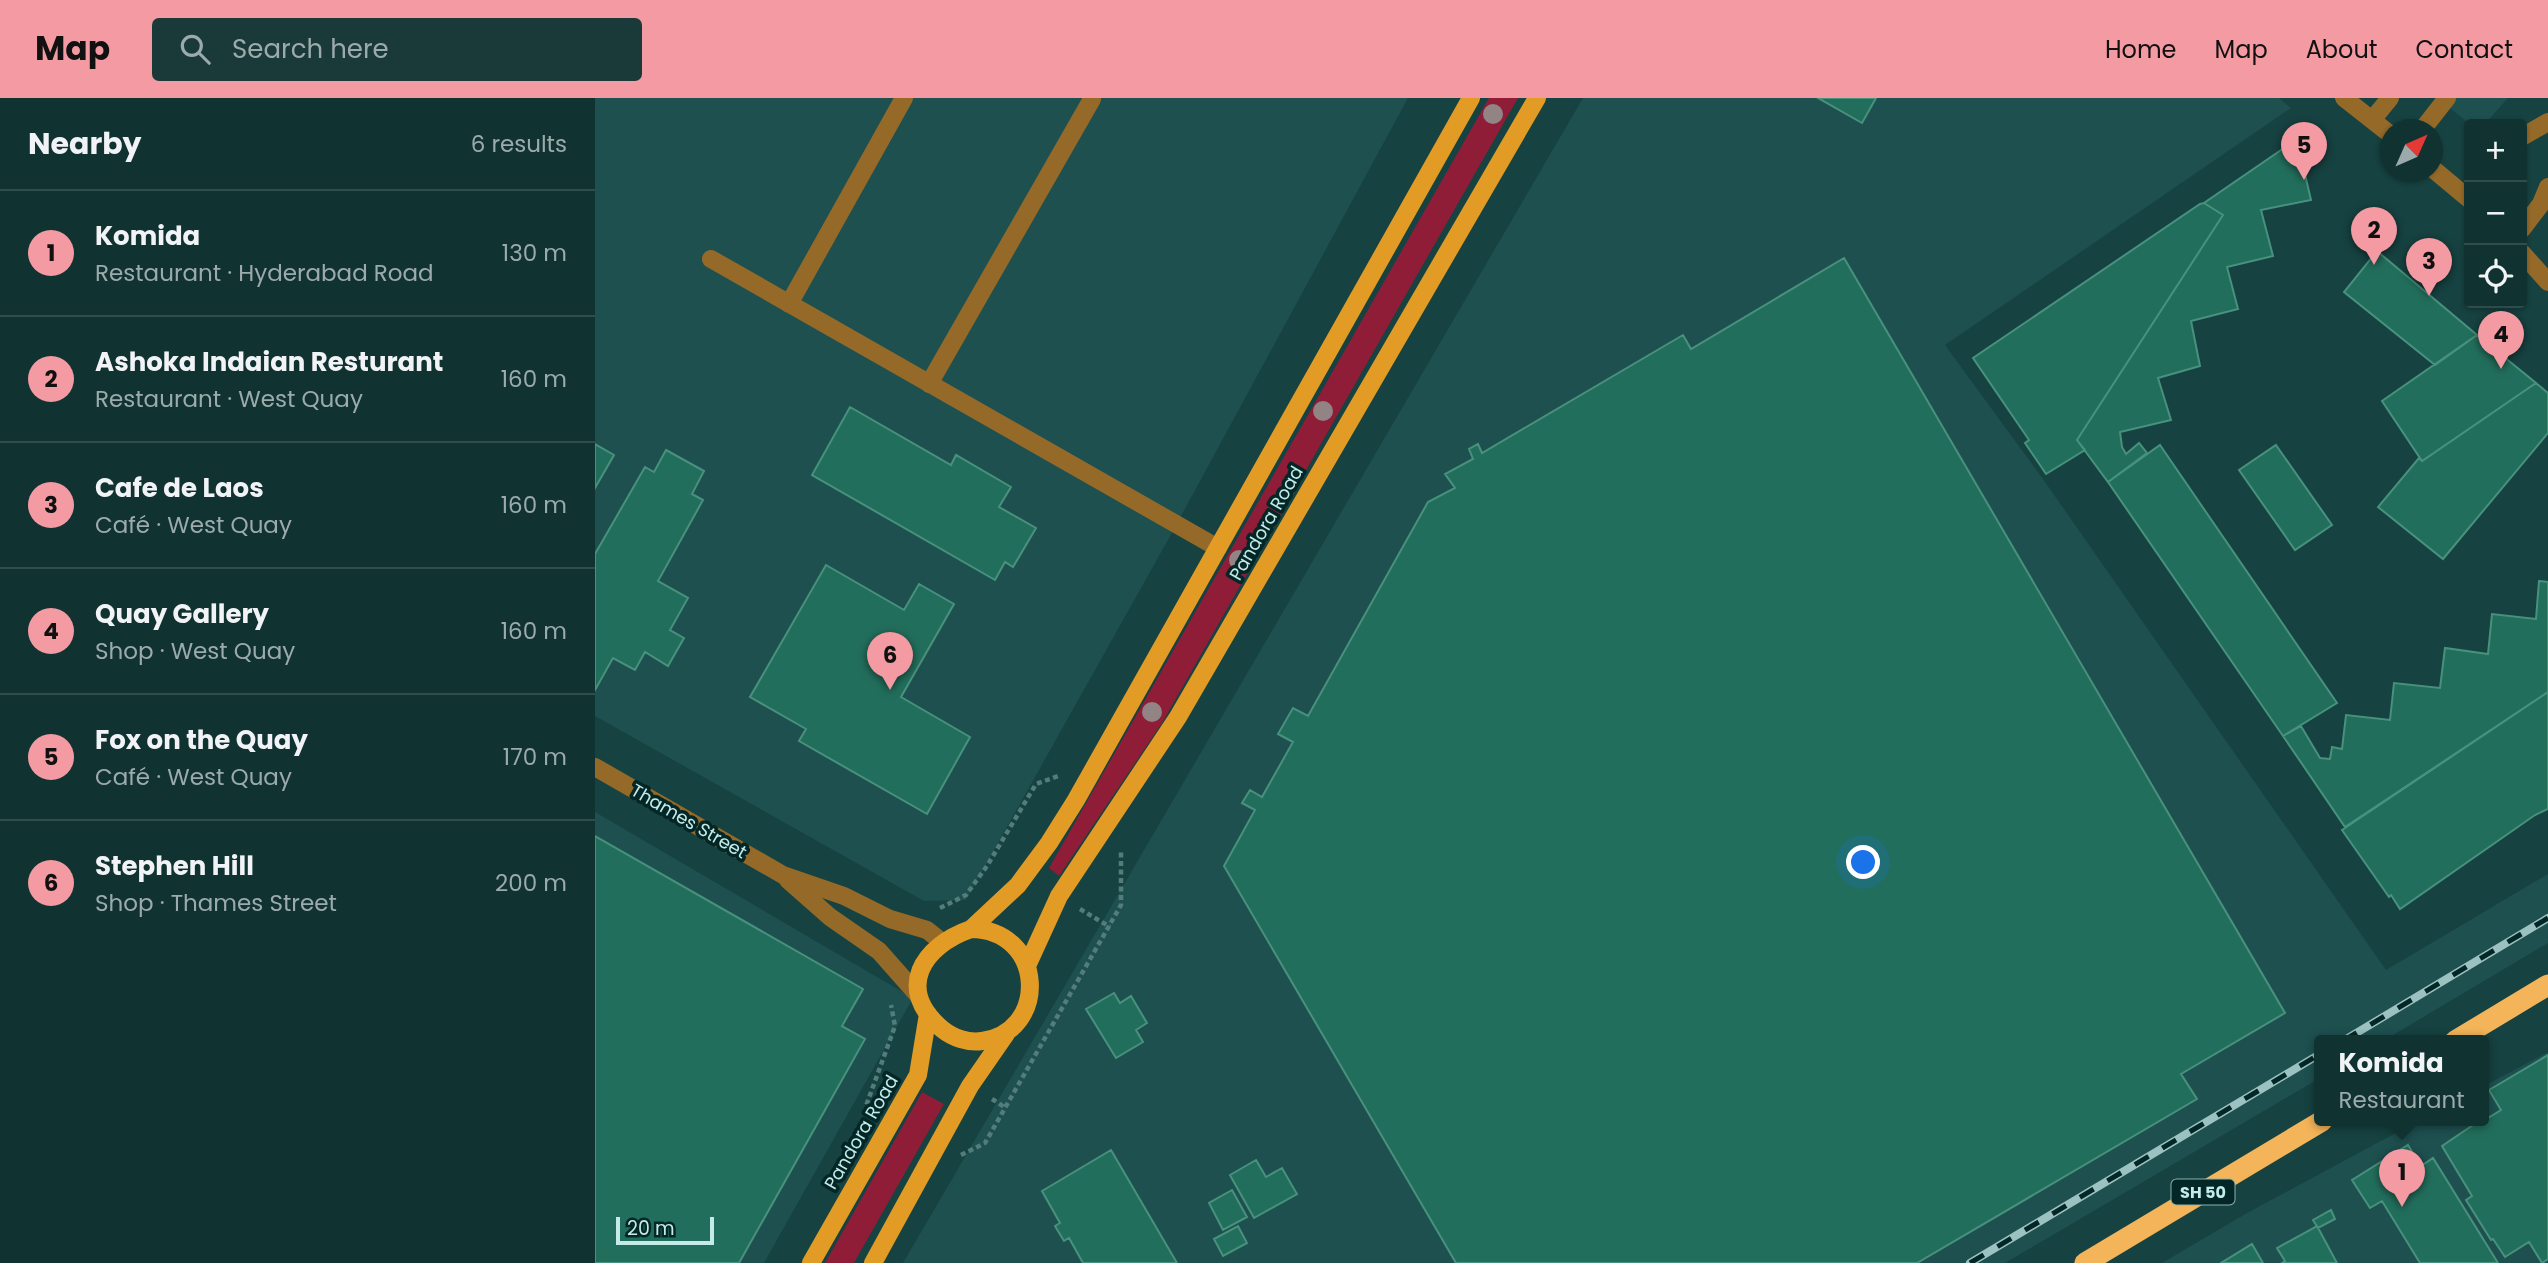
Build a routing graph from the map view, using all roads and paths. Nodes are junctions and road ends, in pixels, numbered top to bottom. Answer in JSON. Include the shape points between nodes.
{"nodes":[{"id":1,"x":904,"y":98,"type":"edge"},
{"id":2,"x":1471,"y":98,"type":"edge"},
{"id":3,"x":1537,"y":98,"type":"edge"},
{"id":4,"x":2344,"y":98,"type":"edge"},
{"id":5,"x":2390,"y":98,"type":"edge"},
{"id":6,"x":2447,"y":98,"type":"edge"},
{"id":7,"x":1092,"y":99,"type":"edge"},
{"id":8,"x":2431,"y":119,"type":"edge"},
{"id":9,"x":2372,"y":120,"type":"junction"},
{"id":10,"x":2548,"y":122,"type":"edge"},
{"id":11,"x":2380,"y":126,"type":"edge"},
{"id":12,"x":2527,"y":133,"type":"edge"},
{"id":13,"x":2443,"y":177,"type":"edge"},
{"id":14,"x":2548,"y":187,"type":"edge"},
{"id":15,"x":2464,"y":195,"type":"edge"},
{"id":16,"x":2527,"y":222,"type":"edge"},
{"id":17,"x":711,"y":259,"type":"dead end"},
{"id":18,"x":2527,"y":259,"type":"edge"},
{"id":19,"x":2548,"y":282,"type":"edge"},
{"id":20,"x":789,"y":304,"type":"junction"},
{"id":21,"x":929,"y":384,"type":"junction"},
{"id":22,"x":1217,"y":548,"type":"junction"},
{"id":23,"x":595,"y":768,"type":"edge"},
{"id":24,"x":1049,"y":779,"type":"dead end"},
{"id":25,"x":1121,"y":867,"type":"dead end"},
{"id":26,"x":783,"y":875,"type":"junction"},
{"id":27,"x":1071,"y":903,"type":"dead end"},
{"id":28,"x":929,"y":909,"type":"dead end"},
{"id":29,"x":1110,"y":927,"type":"junction"},
{"id":30,"x":971,"y":929,"type":"junction"},
{"id":31,"x":942,"y":942,"type":"junction"},
{"id":32,"x":1027,"y":966,"type":"junction"},
{"id":33,"x":2548,"y":985,"type":"edge"},
{"id":34,"x":917,"y":994,"type":"junction"},
{"id":35,"x":890,"y":1001,"type":"dead end"},
{"id":36,"x":928,"y":1014,"type":"junction"},
{"id":37,"x":1006,"y":1034,"type":"junction"},
{"id":38,"x":2465,"y":1035,"type":"edge"},
{"id":39,"x":866,"y":1106,"type":"dead end"},
{"id":40,"x":2314,"y":1126,"type":"edge"},
{"id":41,"x":963,"y":1154,"type":"dead end"},
{"id":42,"x":811,"y":1263,"type":"edge"},
{"id":43,"x":873,"y":1263,"type":"edge"},
{"id":44,"x":2085,"y":1263,"type":"edge"}],
"edges":[{"from":1,"to":20,"type":"street"},
{"from":2,"to":22,"type":"main road","name":"Pandora Road"},
{"from":3,"to":32,"type":"main road","name":"Pandora Road","via":[[1178,717],[1059,896]]},
{"from":4,"to":9,"type":"street"},
{"from":5,"to":9,"type":"street"},
{"from":6,"to":8,"type":"street"},
{"from":7,"to":21,"type":"street"},
{"from":9,"to":11,"type":"street"},
{"from":10,"to":12,"type":"street"},
{"from":13,"to":15,"type":"street"},
{"from":14,"to":16,"type":"street"},
{"from":17,"to":20,"type":"street"},
{"from":18,"to":19,"type":"street"},
{"from":20,"to":21,"type":"street"},
{"from":21,"to":22,"type":"street"},
{"from":22,"to":30,"type":"main road","name":"Pandora Road","via":[[1049,843],[1018,885]]},
{"from":23,"to":26,"type":"street","name":"Thames Street"},
{"from":24,"to":28,"type":"path","via":[[1036,784],[967,895]]},
{"from":25,"to":29,"type":"path","via":[[1121,905]]},
{"from":26,"to":31,"type":"street","name":"Thames Street","via":[[927,930]]},
{"from":26,"to":34,"type":"street","name":"Thames Street","via":[[829,917],[879,951]]},
{"from":27,"to":29,"type":"path"},
{"from":29,"to":41,"type":"path","via":[[985,1143]]},
{"from":30,"to":31,"type":"main road"},
{"from":30,"to":32,"type":"main road","via":[[1001,935],[1021,953]]},
{"from":31,"to":34,"type":"main road","via":[[926,959]]},
{"from":32,"to":37,"type":"main road","via":[[1030,997]]},
{"from":33,"to":38,"type":"highway"},
{"from":34,"to":36,"type":"main road"},
{"from":35,"to":39,"type":"path","via":[[895,1027]]},
{"from":36,"to":37,"type":"main road","via":[[963,1040],[991,1040]]},
{"from":36,"to":42,"type":"main road","name":"Pandora Road","via":[[918,1075]]},
{"from":37,"to":43,"type":"main road","via":[[971,1086]]},
{"from":40,"to":44,"type":"highway","number":"SH 50"}]}
